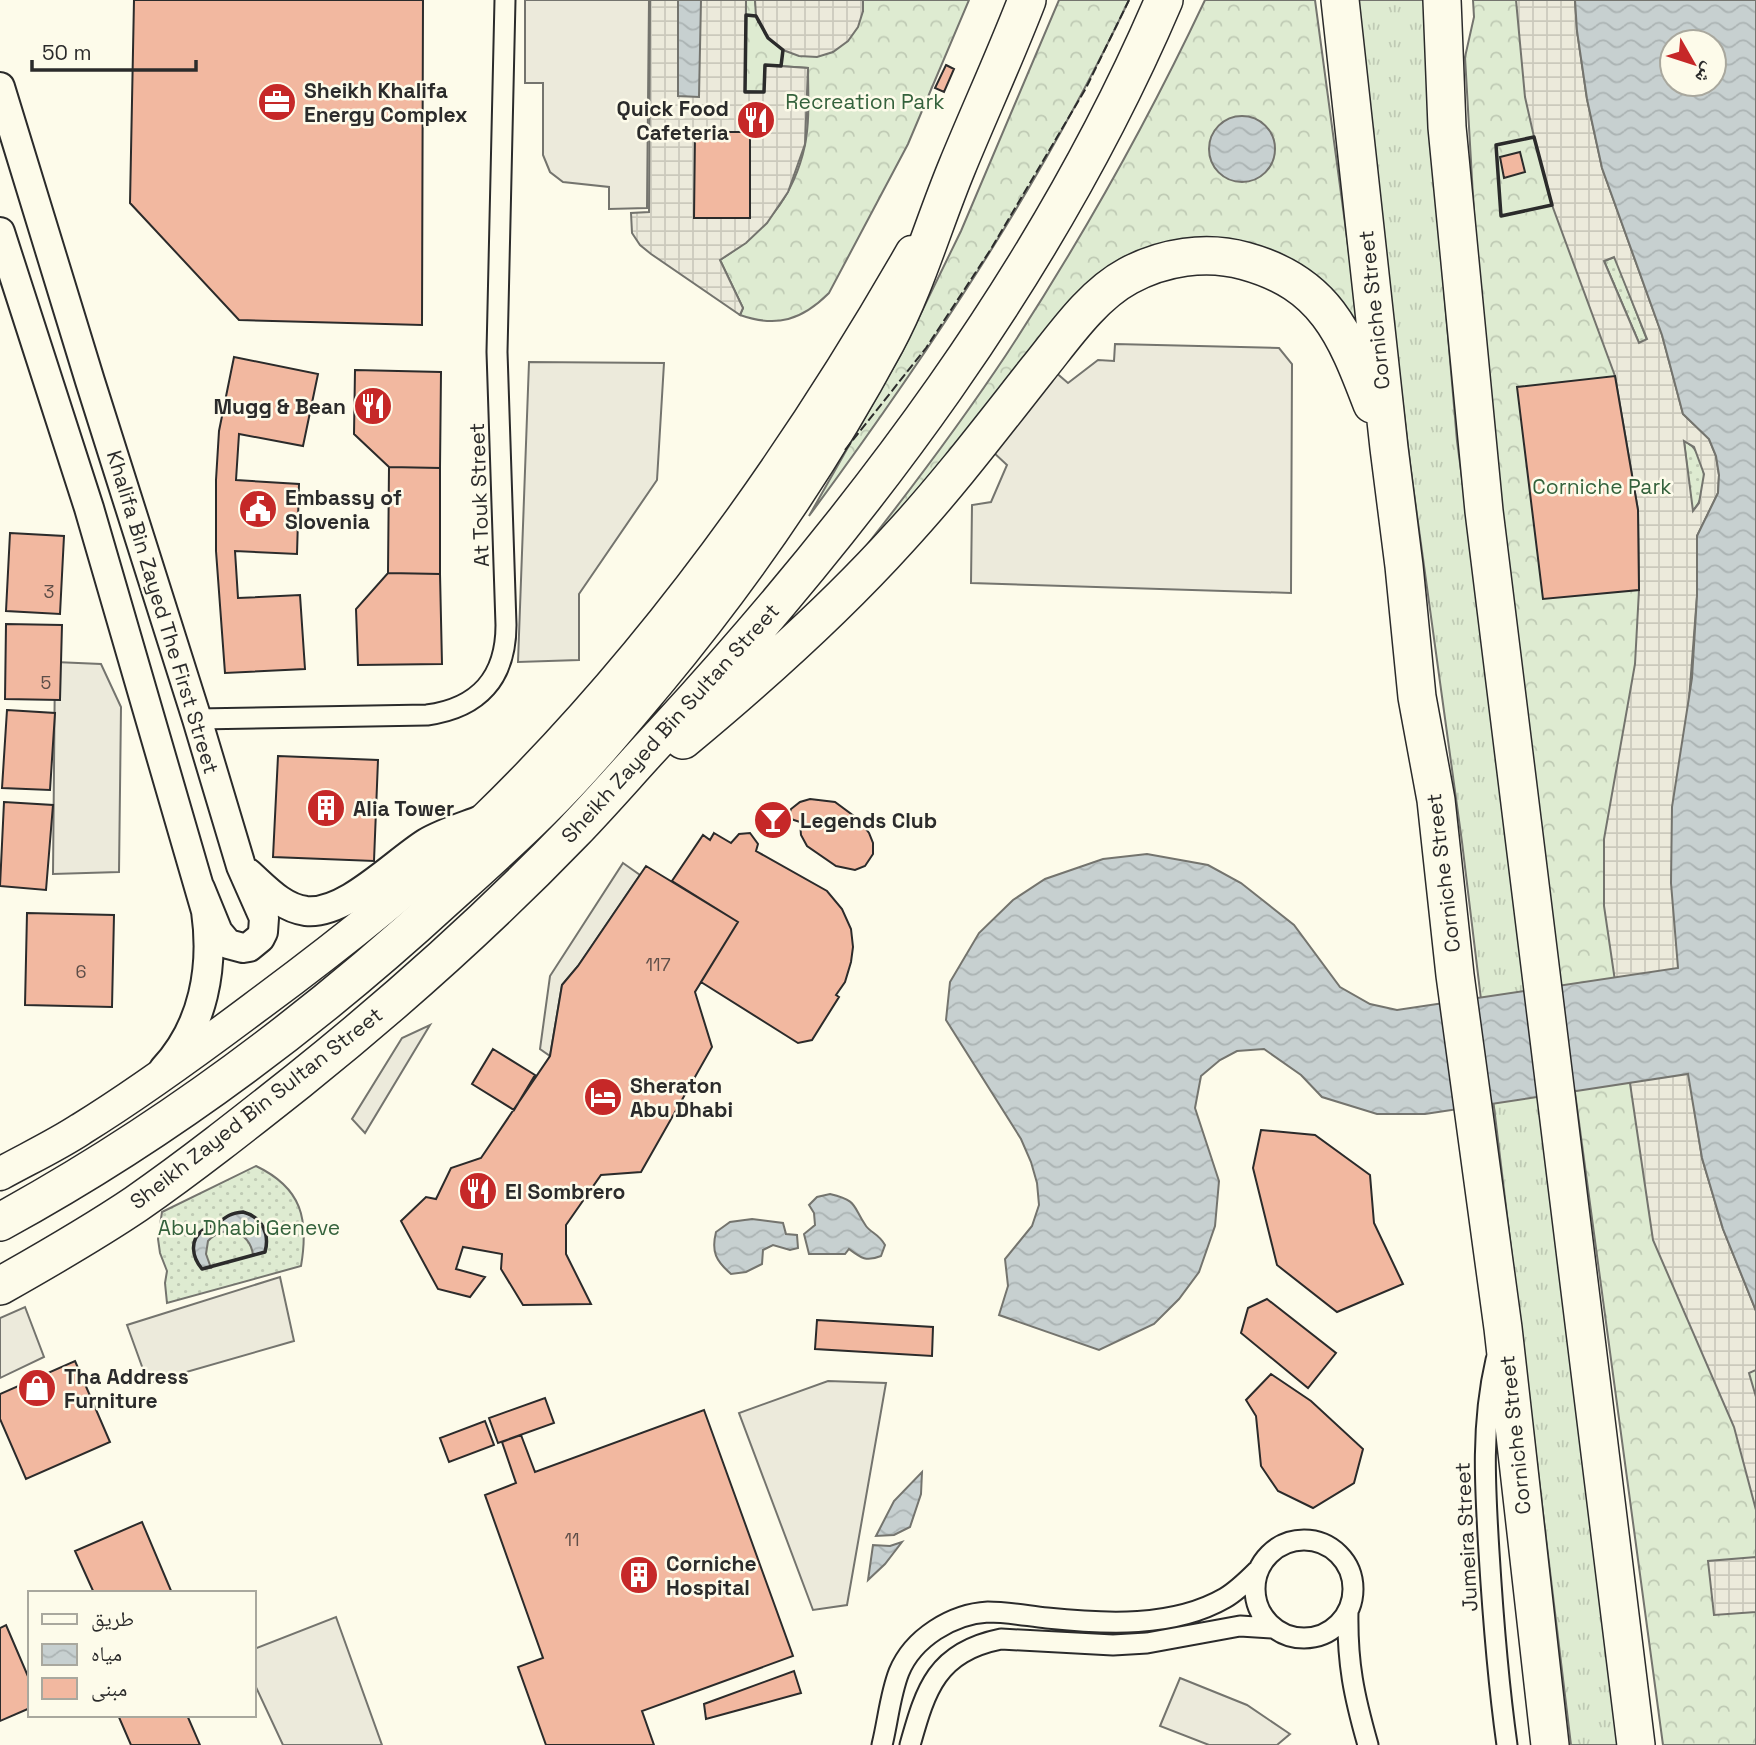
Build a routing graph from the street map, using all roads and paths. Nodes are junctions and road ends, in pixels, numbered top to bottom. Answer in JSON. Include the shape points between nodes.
{"nodes":[{"id":1,"x":505,"y":0,"type":"edge"},
{"id":2,"x":1027,"y":0,"type":"edge"},
{"id":3,"x":1164,"y":0,"type":"edge"},
{"id":4,"x":1340,"y":0,"type":"edge"},
{"id":5,"x":1442,"y":0,"type":"edge"},
{"id":6,"x":0,"y":87,"type":"edge"},
{"id":7,"x":957,"y":167,"type":"junction"},
{"id":8,"x":0,"y":232,"type":"edge"},
{"id":9,"x":1389,"y":447,"type":"junction"},
{"id":10,"x":197,"y":719,"type":"junction"},
{"id":11,"x":484,"y":819,"type":"junction"},
{"id":12,"x":572,"y":832,"type":"junction"},
{"id":13,"x":241,"y":866,"type":"junction"},
{"id":14,"x":200,"y":888,"type":"junction"},
{"id":15,"x":152,"y":1083,"type":"junction"},
{"id":16,"x":0,"y":1174,"type":"edge"},
{"id":17,"x":0,"y":1222,"type":"edge"},
{"id":18,"x":0,"y":1286,"type":"edge"},
{"id":19,"x":1503,"y":1328,"type":"junction"},
{"id":20,"x":1257,"y":1571,"type":"junction"},
{"id":21,"x":1348,"y":1611,"type":"junction"},
{"id":22,"x":1272,"y":1628,"type":"junction"},
{"id":23,"x":882,"y":1745,"type":"edge"},
{"id":24,"x":911,"y":1745,"type":"edge"},
{"id":25,"x":1368,"y":1745,"type":"edge"},
{"id":26,"x":1507,"y":1745,"type":"edge"},
{"id":27,"x":1550,"y":1745,"type":"edge"},
{"id":28,"x":1636,"y":1745,"type":"edge"}],
"edges":[{"from":1,"to":10,"type":"street","name":"At Touk Street","via":[[497,352],[506,625],[502,663],[480,694],[446,712]]},
{"from":2,"to":7,"type":"highway"},
{"from":3,"to":12,"type":"highway","name":"Sheikh Zayed Bin Sultan Street","via":[[1069,190],[954,375],[888,466],[760,625]]},
{"from":4,"to":9,"type":"highway","name":"Corniche Street"},
{"from":5,"to":28,"type":"highway","via":[[1447,127],[1484,511]]},
{"from":6,"to":10,"type":"main road","name":"Khalifa Bin Zayed The First Street"},
{"from":7,"to":11,"type":"main road","via":[[865,334],[743,517],[632,659]]},
{"from":7,"to":17,"type":"highway","via":[[912,288],[823,453],[715,608],[588,760],[499,850],[310,1015],[114,1155]]},
{"from":8,"to":14,"type":"main road","name":"Khalifa Bin Zayed The First Street","via":[[89,508]]},
{"from":9,"to":12,"type":"highway","via":[[1346,339],[1333,318],[1290,279],[1263,266],[1214,256],[1163,261],[1125,277],[1086,309],[924,510],[818,622]]},
{"from":9,"to":19,"type":"highway","name":"Corniche Street","via":[[1417,697],[1436,800]]},
{"from":10,"to":13,"type":"main road","name":"Khalifa Bin Zayed The First Street"},
{"from":11,"to":13,"type":"main road","via":[[429,842],[354,897],[321,910],[287,905]]},
{"from":11,"to":15,"type":"main road","via":[[338,945]]},
{"from":12,"to":18,"type":"highway","name":"Sheikh Zayed Bin Sultan Street","via":[[429,971],[340,1047],[133,1206]]},
{"from":13,"to":14,"type":"main road","name":"Khalifa Bin Zayed The First Street","via":[[264,918],[260,938],[249,947],[236,948],[222,939]]},
{"from":14,"to":15,"type":"main road","name":"Khalifa Bin Zayed The First Street","via":[[209,934],[206,982],[197,1016],[181,1047]]},
{"from":15,"to":16,"type":"main road"},
{"from":19,"to":26,"type":"street","name":"Jumeira Street","via":[[1486,1416],[1484,1458],[1497,1670]]},
{"from":19,"to":27,"type":"highway","name":"Corniche Street"},
{"from":20,"to":21,"type":"street","via":[[1267,1555],[1282,1544],[1301,1539],[1319,1542],[1335,1550],[1348,1566],[1353,1590]]},
{"from":20,"to":22,"type":"street","via":[[1255,1602]]},
{"from":20,"to":23,"type":"street","via":[[1212,1605],[1157,1618],[1118,1623],[989,1612],[956,1619],[922,1641],[899,1672]]},
{"from":21,"to":22,"type":"street","via":[[1328,1632],[1310,1638]]},
{"from":21,"to":25,"type":"street","via":[[1348,1662]]},
{"from":22,"to":24,"type":"street","via":[[1240,1626],[1113,1645],[986,1642],[957,1656],[935,1678],[921,1706]]}]}
